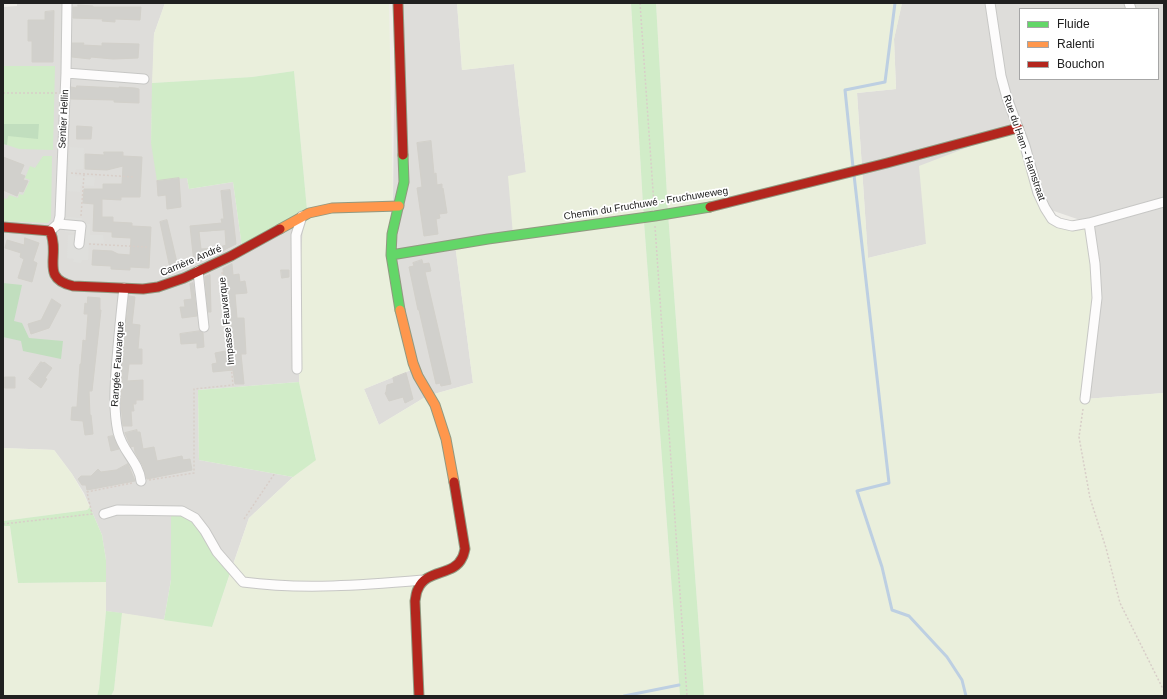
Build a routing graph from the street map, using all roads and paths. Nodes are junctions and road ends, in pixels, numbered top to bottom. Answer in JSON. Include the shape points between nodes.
{"nodes":[{"id":1,"x":66,"y":3,"type":"edge"},
{"id":2,"x":398,"y":3,"type":"edge"},
{"id":3,"x":640,"y":3,"type":"edge"},
{"id":4,"x":990,"y":3,"type":"edge"},
{"id":5,"x":66,"y":73,"type":"junction"},
{"id":6,"x":144,"y":79,"type":"dead end"},
{"id":7,"x":3,"y":93,"type":"edge"},
{"id":8,"x":65,"y":93,"type":"junction"},
{"id":9,"x":1018,"y":128,"type":"junction"},
{"id":10,"x":66,"y":173,"type":"junction"},
{"id":11,"x":84,"y":174,"type":"junction"},
{"id":12,"x":134,"y":177,"type":"dead end"},
{"id":13,"x":1164,"y":202,"type":"edge"},
{"id":14,"x":399,"y":206,"type":"junction"},
{"id":15,"x":302,"y":216,"type":"junction"},
{"id":16,"x":655,"y":216,"type":"junction"},
{"id":17,"x":1089,"y":223,"type":"junction"},
{"id":18,"x":58,"y":224,"type":"junction"},
{"id":19,"x":80,"y":226,"type":"junction"},
{"id":20,"x":3,"y":227,"type":"edge"},
{"id":21,"x":50,"y":231,"type":"junction"},
{"id":22,"x":79,"y":244,"type":"joint"},
{"id":23,"x":147,"y":247,"type":"dead end"},
{"id":24,"x":391,"y":255,"type":"junction"},
{"id":25,"x":218,"y":261,"type":"junction"},
{"id":26,"x":198,"y":271,"type":"junction"},
{"id":27,"x":124,"y":288,"type":"junction"},
{"id":28,"x":204,"y":327,"type":"dead end"},
{"id":29,"x":297,"y":369,"type":"dead end"},
{"id":30,"x":1085,"y":399,"type":"joint"},
{"id":31,"x":275,"y":474,"type":"dead end"},
{"id":32,"x":141,"y":481,"type":"junction"},
{"id":33,"x":104,"y":514,"type":"dead end"},
{"id":34,"x":244,"y":519,"type":"dead end"},
{"id":35,"x":3,"y":524,"type":"edge"},
{"id":36,"x":423,"y":580,"type":"junction"},
{"id":37,"x":1164,"y":691,"type":"edge"},
{"id":38,"x":419,"y":696,"type":"edge"},
{"id":39,"x":687,"y":696,"type":"edge"}],
"edges":[{"from":1,"to":5,"type":"street","name":"Sentier Hellin"},
{"from":2,"to":14,"type":"street","via":[[404,182]]},
{"from":3,"to":16,"type":"path"},
{"from":4,"to":9,"type":"street","name":"Rue du Ham - Hamstraat","via":[[1001,76]]},
{"from":5,"to":6,"type":"street"},
{"from":5,"to":8,"type":"street","name":"Sentier Hellin"},
{"from":7,"to":8,"type":"path"},
{"from":8,"to":10,"type":"street","name":"Sentier Hellin"},
{"from":9,"to":16,"type":"street","name":"Chemin du Fruchuwé - Fruchuweweg","via":[[793,188]]},
{"from":9,"to":17,"type":"street","name":"Rue du Ham - Hamstraat","via":[[1038,193],[1052,219],[1072,226]]},
{"from":10,"to":11,"type":"path"},
{"from":10,"to":18,"type":"street","name":"Sentier Hellin"},
{"from":11,"to":12,"type":"path"},
{"from":11,"to":19,"type":"path"},
{"from":13,"to":17,"type":"street","name":"Rue du Ham - Hamstraat"},
{"from":14,"to":15,"type":"street","name":"Carrière André","via":[[325,209]]},
{"from":14,"to":24,"type":"street","via":[[392,234]]},
{"from":15,"to":25,"type":"street","name":"Carrière André"},
{"from":15,"to":29,"type":"street","via":[[296,235]]},
{"from":16,"to":24,"type":"street","name":"Chemin du Fruchuwé - Fruchuweweg"},
{"from":16,"to":39,"type":"path"},
{"from":17,"to":30,"type":"street","via":[[1097,298]]},
{"from":18,"to":19,"type":"street"},
{"from":18,"to":21,"type":"street"},
{"from":19,"to":22,"type":"street"},
{"from":20,"to":21,"type":"street"},
{"from":21,"to":27,"type":"street","name":"Carrière André","via":[[55,240],[54,272],[57,281],[66,285]]},
{"from":22,"to":23,"type":"path"},
{"from":24,"to":36,"type":"street","via":[[399,305],[413,363],[435,405],[446,439],[465,544],[463,557],[458,565]]},
{"from":25,"to":26,"type":"street","name":"Carrière André"},
{"from":25,"to":32,"type":"path","name":"Impasse Fauvarque","via":[[222,273],[233,385],[194,389],[194,473]]},
{"from":26,"to":27,"type":"street","name":"Carrière André","via":[[158,287]]},
{"from":26,"to":28,"type":"street"},
{"from":27,"to":32,"type":"street","name":"Rangée Fauvarque","via":[[114,397],[116,420],[122,446],[139,471]]},
{"from":30,"to":37,"type":"path","via":[[1079,437],[1090,498],[1120,603]]},
{"from":31,"to":34,"type":"path"},
{"from":32,"to":35,"type":"path","via":[[87,492],[92,514]]},
{"from":33,"to":36,"type":"street","via":[[117,510],[182,511],[194,518],[217,552],[243,582],[316,587]]},
{"from":36,"to":38,"type":"street","via":[[417,590],[415,601]]}]}
